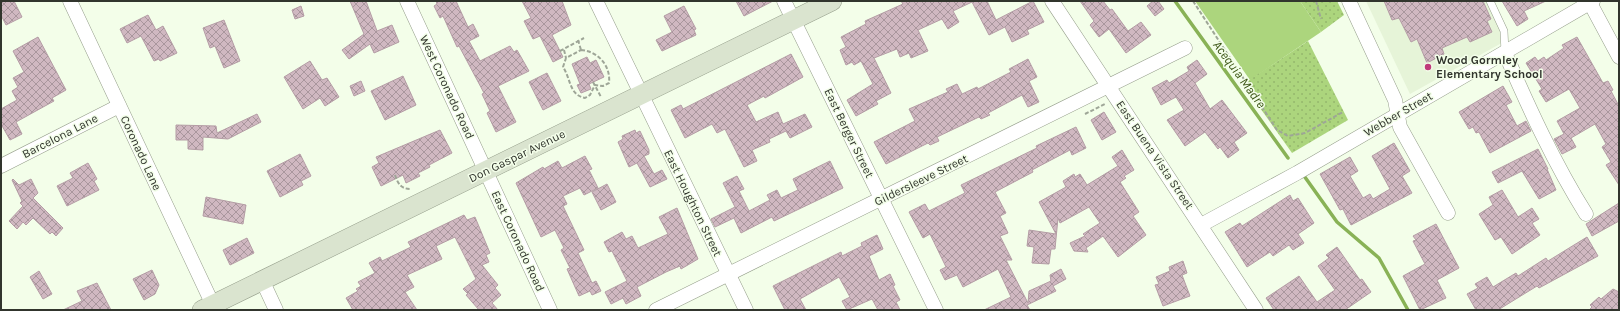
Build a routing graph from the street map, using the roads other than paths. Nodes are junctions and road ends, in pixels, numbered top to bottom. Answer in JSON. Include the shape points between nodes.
{"nodes":[{"id":1,"x":70,"y":1,"type":"edge"},
{"id":2,"x":407,"y":1,"type":"edge"},
{"id":3,"x":596,"y":1,"type":"edge"},
{"id":4,"x":784,"y":1,"type":"edge"},
{"id":5,"x":832,"y":1,"type":"edge"},
{"id":6,"x":1052,"y":1,"type":"edge"},
{"id":7,"x":1349,"y":1,"type":"edge"},
{"id":8,"x":1490,"y":1,"type":"edge"},
{"id":9,"x":1590,"y":2,"type":"edge"},
{"id":10,"x":794,"y":20,"type":"junction"},
{"id":11,"x":1185,"y":48,"type":"dead end"},
{"id":12,"x":1505,"y":53,"type":"junction"},
{"id":13,"x":1619,"y":57,"type":"edge"},
{"id":14,"x":1109,"y":86,"type":"junction"},
{"id":15,"x":640,"y":95,"type":"junction"},
{"id":16,"x":119,"y":106,"type":"junction"},
{"id":17,"x":1398,"y":113,"type":"junction"},
{"id":18,"x":1,"y":166,"type":"edge"},
{"id":19,"x":487,"y":172,"type":"junction"},
{"id":20,"x":881,"y":200,"type":"junction"},
{"id":21,"x":1448,"y":213,"type":"dead end"},
{"id":22,"x":1586,"y":214,"type":"dead end"},
{"id":23,"x":1201,"y":225,"type":"junction"},
{"id":24,"x":729,"y":274,"type":"junction"},
{"id":25,"x":262,"y":280,"type":"junction"},
{"id":26,"x":207,"y":307,"type":"edge"},
{"id":27,"x":276,"y":310,"type":"edge"},
{"id":28,"x":550,"y":310,"type":"edge"},
{"id":29,"x":656,"y":310,"type":"edge"},
{"id":30,"x":746,"y":310,"type":"edge"},
{"id":31,"x":936,"y":310,"type":"edge"},
{"id":32,"x":1256,"y":310,"type":"edge"}],
"edges":[{"from":1,"to":16,"type":"street","name":"Coronado Lane"},
{"from":2,"to":19,"type":"street","name":"West Coronado Road"},
{"from":3,"to":15,"type":"street","name":"East Houghton Street"},
{"from":4,"to":10,"type":"street","name":"East Berger Street"},
{"from":5,"to":10,"type":"street","name":"Don Gaspar Avenue"},
{"from":6,"to":14,"type":"street","name":"East Buena Vista Street"},
{"from":7,"to":17,"type":"street","via":[[1395,100]]},
{"from":8,"to":12,"type":"lane","via":[[1504,31]]},
{"from":9,"to":12,"type":"street","name":"Webber Street"},
{"from":9,"to":13,"type":"street"},
{"from":10,"to":15,"type":"street","name":"Don Gaspar Avenue"},
{"from":10,"to":20,"type":"street","name":"East Berger Street"},
{"from":11,"to":14,"type":"street","name":"Gildersleeve Street"},
{"from":12,"to":17,"type":"street","name":"Webber Street"},
{"from":12,"to":22,"type":"street","via":[[1529,107]]},
{"from":14,"to":20,"type":"street","name":"Gildersleeve Street"},
{"from":14,"to":23,"type":"street","name":"East Buena Vista Street"},
{"from":15,"to":19,"type":"street","name":"Don Gaspar Avenue"},
{"from":15,"to":24,"type":"street","name":"East Houghton Street"},
{"from":16,"to":18,"type":"street","name":"Barcelona Lane"},
{"from":16,"to":26,"type":"street","name":"Coronado Lane"},
{"from":17,"to":21,"type":"street","via":[[1400,127]]},
{"from":17,"to":23,"type":"street","name":"Webber Street","via":[[1297,173]]},
{"from":19,"to":25,"type":"street","name":"Don Gaspar Avenue"},
{"from":19,"to":28,"type":"street","name":"East Coronado Road"},
{"from":20,"to":24,"type":"street","name":"Gildersleeve Street"},
{"from":20,"to":31,"type":"street","name":"East Berger Street"},
{"from":23,"to":32,"type":"street","name":"East Buena Vista Street"},
{"from":24,"to":29,"type":"street","name":"Gildersleeve Street"},
{"from":24,"to":30,"type":"street","name":"East Houghton Street"},
{"from":25,"to":26,"type":"street","name":"Don Gaspar Avenue"},
{"from":25,"to":27,"type":"street"}]}
